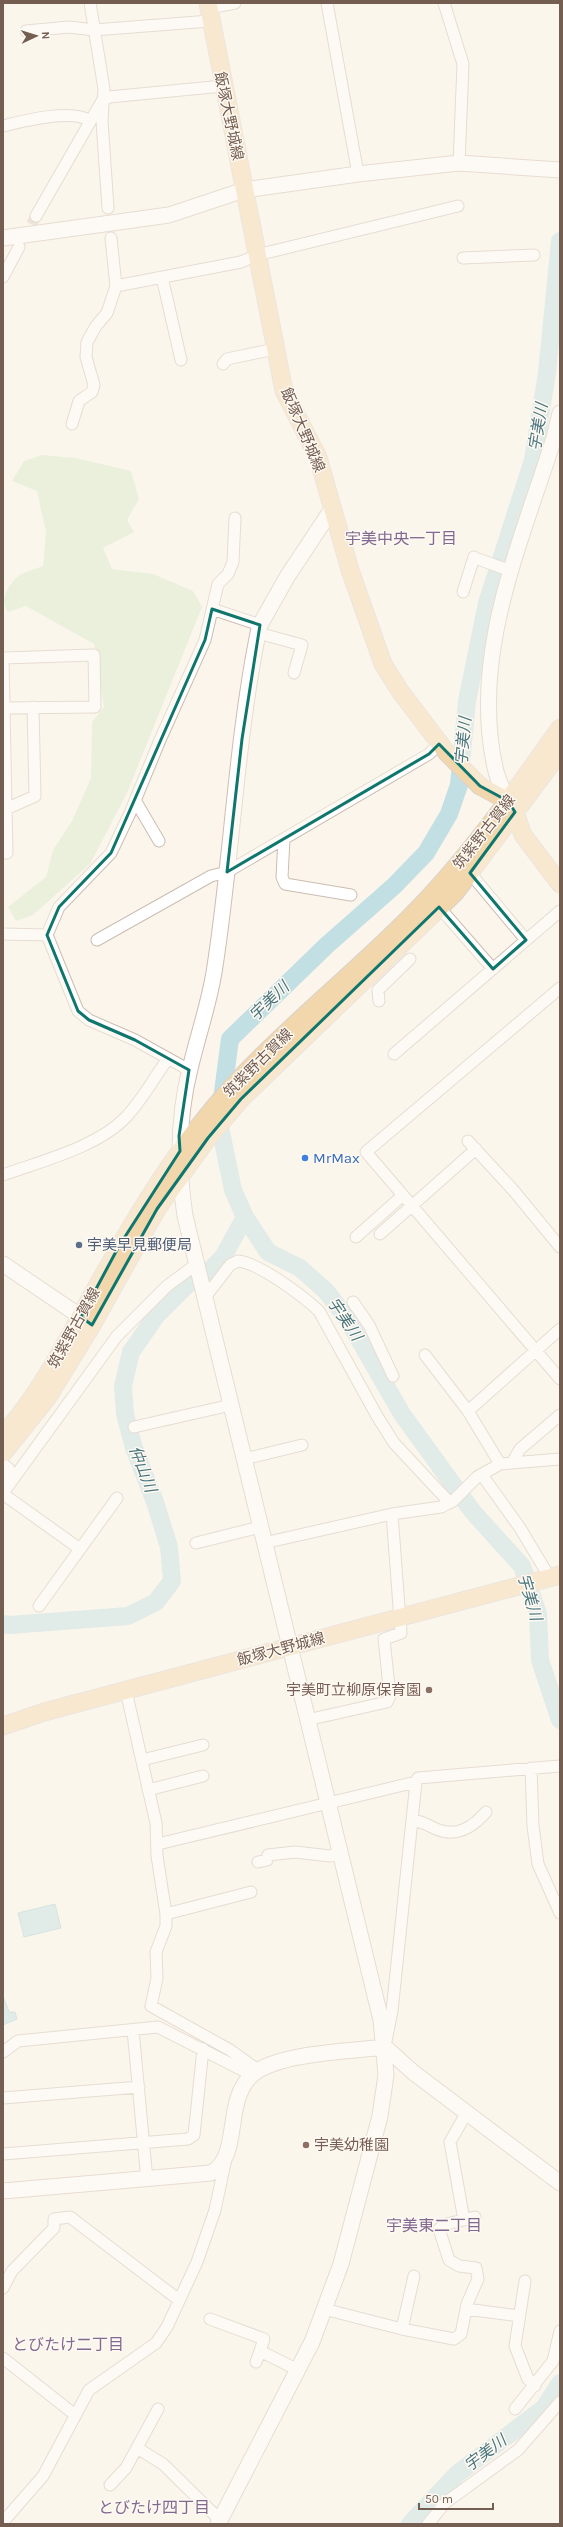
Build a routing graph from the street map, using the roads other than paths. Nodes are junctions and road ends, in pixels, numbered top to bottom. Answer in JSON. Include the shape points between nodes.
{"nodes":[{"id":1,"x":90,"y":3,"type":"edge"},
{"id":2,"x":235,"y":3,"type":"edge"},
{"id":3,"x":327,"y":3,"type":"edge"},
{"id":4,"x":444,"y":3,"type":"edge"},
{"id":5,"x":209,"y":11,"type":"edge"},
{"id":6,"x":26,"y":30,"type":"dead end"},
{"id":7,"x":94,"y":30,"type":"junction"},
{"id":8,"x":223,"y":86,"type":"junction"},
{"id":9,"x":102,"y":101,"type":"junction"},
{"id":10,"x":90,"y":120,"type":"junction"},
{"id":11,"x":3,"y":126,"type":"edge"},
{"id":12,"x":458,"y":164,"type":"junction"},
{"id":13,"x":558,"y":169,"type":"edge"},
{"id":14,"x":358,"y":174,"type":"junction"},
{"id":15,"x":244,"y":190,"type":"junction"},
{"id":16,"x":458,"y":206,"type":"dead end"},
{"id":17,"x":108,"y":208,"type":"dead end"},
{"id":18,"x":36,"y":216,"type":"tunnel mouth"},
{"id":19,"x":3,"y":238,"type":"edge"},
{"id":20,"x":111,"y":238,"type":"dead end"},
{"id":21,"x":19,"y":247,"type":"tunnel mouth"},
{"id":22,"x":257,"y":255,"type":"junction"},
{"id":23,"x":534,"y":255,"type":"dead end"},
{"id":24,"x":463,"y":258,"type":"dead end"},
{"id":25,"x":3,"y":277,"type":"edge"},
{"id":26,"x":162,"y":277,"type":"junction"},
{"id":27,"x":116,"y":286,"type":"junction"},
{"id":28,"x":276,"y":349,"type":"junction"},
{"id":29,"x":181,"y":360,"type":"dead end"},
{"id":30,"x":223,"y":364,"type":"dead end"},
{"id":31,"x":560,"y":413,"type":"edge"},
{"id":32,"x":72,"y":424,"type":"dead end"},
{"id":33,"x":332,"y":509,"type":"junction"},
{"id":34,"x":235,"y":518,"type":"dead end"},
{"id":35,"x":509,"y":570,"type":"junction"},
{"id":36,"x":463,"y":592,"type":"dead end"},
{"id":37,"x":212,"y":609,"type":"junction"},
{"id":38,"x":259,"y":629,"type":"junction"},
{"id":39,"x":3,"y":658,"type":"edge"},
{"id":40,"x":294,"y":673,"type":"dead end"},
{"id":41,"x":33,"y":707,"type":"junction"},
{"id":42,"x":4,"y":708,"type":"junction"},
{"id":43,"x":560,"y":728,"type":"edge"},
{"id":44,"x":443,"y":749,"type":"junction"},
{"id":45,"x":560,"y":752,"type":"edge"},
{"id":46,"x":135,"y":800,"type":"junction"},
{"id":47,"x":511,"y":807,"type":"junction"},
{"id":48,"x":6,"y":809,"type":"junction"},
{"id":49,"x":284,"y":839,"type":"junction"},
{"id":50,"x":159,"y":841,"type":"dead end"},
{"id":51,"x":3,"y":853,"type":"edge"},
{"id":52,"x":227,"y":872,"type":"junction"},
{"id":53,"x":470,"y":873,"type":"junction"},
{"id":54,"x":557,"y":875,"type":"edge"},
{"id":55,"x":351,"y":894,"type":"dead end"},
{"id":56,"x":439,"y":907,"type":"junction"},
{"id":57,"x":560,"y":910,"type":"edge"},
{"id":58,"x":3,"y":934,"type":"edge"},
{"id":59,"x":47,"y":935,"type":"junction"},
{"id":60,"x":98,"y":940,"type":"dead end"},
{"id":61,"x":526,"y":940,"type":"junction"},
{"id":62,"x":403,"y":957,"type":"junction"},
{"id":63,"x":493,"y":969,"type":"junction"},
{"id":64,"x":560,"y":988,"type":"edge"},
{"id":65,"x":379,"y":1001,"type":"dead end"},
{"id":66,"x":394,"y":1054,"type":"dead end"},
{"id":67,"x":167,"y":1060,"type":"junction"},
{"id":68,"x":189,"y":1070,"type":"junction"},
{"id":69,"x":468,"y":1141,"type":"dead end"},
{"id":70,"x":476,"y":1149,"type":"junction"},
{"id":71,"x":180,"y":1151,"type":"junction"},
{"id":72,"x":182,"y":1171,"type":"junction"},
{"id":73,"x":3,"y":1175,"type":"edge"},
{"id":74,"x":402,"y":1196,"type":"junction"},
{"id":75,"x":411,"y":1206,"type":"junction"},
{"id":76,"x":380,"y":1234,"type":"dead end"},
{"id":77,"x":356,"y":1237,"type":"dead end"},
{"id":78,"x":560,"y":1247,"type":"edge"},
{"id":79,"x":198,"y":1262,"type":"junction"},
{"id":80,"x":3,"y":1264,"type":"edge"},
{"id":81,"x":205,"y":1294,"type":"junction"},
{"id":82,"x":353,"y":1302,"type":"dead end"},
{"id":83,"x":87,"y":1321,"type":"junction"},
{"id":84,"x":560,"y":1329,"type":"edge"},
{"id":85,"x":535,"y":1350,"type":"junction"},
{"id":86,"x":425,"y":1355,"type":"dead end"},
{"id":87,"x":393,"y":1376,"type":"dead end"},
{"id":88,"x":560,"y":1379,"type":"edge"},
{"id":89,"x":231,"y":1405,"type":"junction"},
{"id":90,"x":468,"y":1411,"type":"junction"},
{"id":91,"x":560,"y":1415,"type":"edge"},
{"id":92,"x":134,"y":1427,"type":"dead end"},
{"id":93,"x":3,"y":1435,"type":"edge"},
{"id":94,"x":302,"y":1445,"type":"dead end"},
{"id":95,"x":3,"y":1453,"type":"edge"},
{"id":96,"x":244,"y":1459,"type":"junction"},
{"id":97,"x":560,"y":1459,"type":"edge"},
{"id":98,"x":512,"y":1463,"type":"junction"},
{"id":99,"x":3,"y":1464,"type":"edge"},
{"id":100,"x":500,"y":1464,"type":"junction"},
{"id":101,"x":480,"y":1476,"type":"junction"},
{"id":102,"x":3,"y":1477,"type":"edge"},
{"id":103,"x":3,"y":1494,"type":"edge"},
{"id":104,"x":117,"y":1498,"type":"dead end"},
{"id":105,"x":451,"y":1502,"type":"junction"},
{"id":106,"x":392,"y":1514,"type":"junction"},
{"id":107,"x":260,"y":1527,"type":"junction"},
{"id":108,"x":196,"y":1543,"type":"dead end"},
{"id":109,"x":264,"y":1543,"type":"junction"},
{"id":110,"x":80,"y":1550,"type":"junction"},
{"id":111,"x":550,"y":1578,"type":"edge"},
{"id":112,"x":39,"y":1606,"type":"dead end"},
{"id":113,"x":401,"y":1616,"type":"junction"},
{"id":114,"x":288,"y":1646,"type":"junction"},
{"id":115,"x":126,"y":1691,"type":"junction"},
{"id":116,"x":307,"y":1720,"type":"junction"},
{"id":117,"x":3,"y":1726,"type":"edge"},
{"id":118,"x":203,"y":1745,"type":"dead end"},
{"id":119,"x":142,"y":1760,"type":"junction"},
{"id":120,"x":560,"y":1766,"type":"edge"},
{"id":121,"x":531,"y":1768,"type":"junction"},
{"id":122,"x":203,"y":1776,"type":"dead end"},
{"id":123,"x":416,"y":1782,"type":"junction"},
{"id":124,"x":148,"y":1790,"type":"junction"},
{"id":125,"x":328,"y":1803,"type":"junction"},
{"id":126,"x":486,"y":1812,"type":"dead end"},
{"id":127,"x":412,"y":1820,"type":"junction"},
{"id":128,"x":158,"y":1844,"type":"junction"},
{"id":129,"x":340,"y":1854,"type":"junction"},
{"id":130,"x":258,"y":1862,"type":"dead end"},
{"id":131,"x":250,"y":1892,"type":"dead end"},
{"id":132,"x":560,"y":1913,"type":"edge"},
{"id":133,"x":166,"y":1914,"type":"junction"},
{"id":134,"x":133,"y":2030,"type":"junction"},
{"id":135,"x":385,"y":2047,"type":"junction"},
{"id":136,"x":203,"y":2048,"type":"junction"},
{"id":137,"x":3,"y":2052,"type":"edge"},
{"id":138,"x":256,"y":2073,"type":"junction"},
{"id":139,"x":139,"y":2087,"type":"junction"},
{"id":140,"x":3,"y":2098,"type":"edge"},
{"id":141,"x":467,"y":2112,"type":"junction"},
{"id":142,"x":144,"y":2142,"type":"junction"},
{"id":143,"x":3,"y":2154,"type":"edge"},
{"id":144,"x":224,"y":2163,"type":"junction"},
{"id":145,"x":147,"y":2180,"type":"junction"},
{"id":146,"x":560,"y":2183,"type":"edge"},
{"id":147,"x":3,"y":2191,"type":"edge"},
{"id":148,"x":414,"y":2276,"type":"dead end"},
{"id":149,"x":525,"y":2281,"type":"dead end"},
{"id":150,"x":3,"y":2288,"type":"edge"},
{"id":151,"x":179,"y":2300,"type":"junction"},
{"id":152,"x":466,"y":2308,"type":"junction"},
{"id":153,"x":324,"y":2309,"type":"junction"},
{"id":154,"x":519,"y":2316,"type":"junction"},
{"id":155,"x":210,"y":2319,"type":"dead end"},
{"id":156,"x":402,"y":2330,"type":"junction"},
{"id":157,"x":560,"y":2331,"type":"edge"},
{"id":158,"x":260,"y":2351,"type":"junction"},
{"id":159,"x":3,"y":2358,"type":"edge"},
{"id":160,"x":256,"y":2362,"type":"dead end"},
{"id":161,"x":298,"y":2370,"type":"junction"},
{"id":162,"x":535,"y":2386,"type":"junction"},
{"id":163,"x":560,"y":2402,"type":"edge"},
{"id":164,"x":158,"y":2409,"type":"dead end"},
{"id":165,"x":515,"y":2409,"type":"dead end"},
{"id":166,"x":74,"y":2414,"type":"junction"},
{"id":167,"x":137,"y":2448,"type":"junction"},
{"id":168,"x":110,"y":2485,"type":"dead end"},
{"id":169,"x":3,"y":2522,"type":"edge"},
{"id":170,"x":219,"y":2522,"type":"edge"},
{"id":171,"x":428,"y":2524,"type":"edge"}],
"edges":[{"from":1,"to":7,"type":"street"},
{"from":2,"to":5,"type":"street"},
{"from":3,"to":14,"type":"street"},
{"from":4,"to":12,"type":"street","via":[[462,64]]},
{"from":5,"to":7,"type":"street"},
{"from":5,"to":8,"type":"main road","name":"飯塚大野城線"},
{"from":6,"to":7,"type":"street","via":[[69,27]]},
{"from":7,"to":9,"type":"street","via":[[98,40],[104,89]]},
{"from":8,"to":9,"type":"street","via":[[109,98]]},
{"from":8,"to":15,"type":"main road","name":"飯塚大野城線"},
{"from":9,"to":10,"type":"street"},
{"from":9,"to":17,"type":"street"},
{"from":10,"to":11,"type":"street","via":[[84,116],[76,116],[33,119]]},
{"from":10,"to":18,"type":"street"},
{"from":12,"to":13,"type":"street"},
{"from":12,"to":14,"type":"street"},
{"from":14,"to":15,"type":"street"},
{"from":15,"to":19,"type":"street","via":[[169,215]]},
{"from":15,"to":22,"type":"main road","name":"飯塚大野城線"},
{"from":16,"to":22,"type":"street"},
{"from":20,"to":27,"type":"street"},
{"from":21,"to":25,"type":"street"},
{"from":22,"to":26,"type":"street","via":[[241,262]]},
{"from":22,"to":28,"type":"main road","name":"飯塚大野城線"},
{"from":23,"to":24,"type":"street"},
{"from":26,"to":27,"type":"street"},
{"from":26,"to":29,"type":"street"},
{"from":27,"to":32,"type":"street","via":[[107,312],[87,342],[86,357],[94,385],[92,392],[80,401]]},
{"from":28,"to":30,"type":"street","via":[[227,359]]},
{"from":28,"to":33,"type":"main road","name":"飯塚大野城線","via":[[284,391],[318,457]]},
{"from":31,"to":35,"type":"street","via":[[554,438]]},
{"from":33,"to":38,"type":"street","via":[[287,577]]},
{"from":33,"to":44,"type":"main road","name":"飯塚大野城線","via":[[354,584],[383,664]]},
{"from":34,"to":37,"type":"street","via":[[233,562],[228,574],[218,584]]},
{"from":35,"to":36,"type":"street","via":[[476,558]]},
{"from":35,"to":47,"type":"street","via":[[491,655],[488,695],[490,744],[495,769]]},
{"from":37,"to":38,"type":"street"},
{"from":37,"to":46,"type":"street","via":[[205,640]]},
{"from":38,"to":40,"type":"street","via":[[302,644]]},
{"from":38,"to":52,"type":"street","via":[[242,739]]},
{"from":39,"to":41,"type":"street","via":[[94,655],[95,707]]},
{"from":39,"to":42,"type":"street"},
{"from":41,"to":42,"type":"street"},
{"from":41,"to":48,"type":"street","via":[[34,796]]},
{"from":42,"to":48,"type":"street"},
{"from":43,"to":47,"type":"main road","name":"筑紫野古賀線"},
{"from":44,"to":47,"type":"main road","name":"飯塚大野城線","via":[[480,786]]},
{"from":44,"to":49,"type":"street","via":[[429,754]]},
{"from":45,"to":47,"type":"main road","name":"筑紫野古賀線"},
{"from":46,"to":50,"type":"street"},
{"from":46,"to":59,"type":"street","via":[[111,853],[59,907]]},
{"from":47,"to":53,"type":"main road","name":"筑紫野古賀線"},
{"from":47,"to":54,"type":"main road","via":[[523,835]]},
{"from":47,"to":71,"type":"main road","name":"筑紫野古賀線","via":[[439,888],[242,1077],[204,1119]]},
{"from":48,"to":51,"type":"street","via":[[7,853]]},
{"from":49,"to":52,"type":"street"},
{"from":49,"to":55,"type":"street","via":[[282,877],[285,884]]},
{"from":52,"to":60,"type":"street","via":[[211,876]]},
{"from":52,"to":68,"type":"street","via":[[208,1009]]},
{"from":53,"to":56,"type":"main road","name":"筑紫野古賀線","via":[[455,893]]},
{"from":53,"to":61,"type":"street"},
{"from":56,"to":62,"type":"main road","name":"筑紫野古賀線"},
{"from":56,"to":63,"type":"street"},
{"from":57,"to":61,"type":"street"},
{"from":58,"to":59,"type":"street"},
{"from":59,"to":67,"type":"street","via":[[78,1012],[89,1020],[135,1040]]},
{"from":61,"to":63,"type":"street"},
{"from":62,"to":65,"type":"street","via":[[378,990]]},
{"from":62,"to":72,"type":"main road","name":"筑紫野古賀線","via":[[241,1099]]},
{"from":63,"to":66,"type":"street"},
{"from":64,"to":74,"type":"street","via":[[366,1152]]},
{"from":67,"to":68,"type":"street"},
{"from":67,"to":73,"type":"street","via":[[127,1116],[112,1130],[84,1145]]},
{"from":68,"to":71,"type":"street","via":[[179,1136]]},
{"from":69,"to":70,"type":"street"},
{"from":70,"to":75,"type":"street"},
{"from":70,"to":78,"type":"street"},
{"from":71,"to":72,"type":"street"},
{"from":71,"to":83,"type":"main road","name":"筑紫野古賀線","via":[[157,1183],[119,1246]]},
{"from":72,"to":79,"type":"street","via":[[181,1190],[185,1216]]},
{"from":72,"to":83,"type":"main road","name":"筑紫野古賀線"},
{"from":74,"to":75,"type":"street"},
{"from":74,"to":77,"type":"street"},
{"from":75,"to":76,"type":"street"},
{"from":75,"to":85,"type":"street"},
{"from":79,"to":81,"type":"street"},
{"from":79,"to":103,"type":"street","via":[[167,1286],[117,1336]]},
{"from":80,"to":83,"type":"street"},
{"from":81,"to":89,"type":"street"},
{"from":81,"to":105,"type":"street","via":[[234,1262],[243,1262],[306,1298],[319,1311],[340,1342],[376,1416],[394,1443]]},
{"from":82,"to":87,"type":"street","via":[[370,1325]]},
{"from":83,"to":93,"type":"main road","name":"筑紫野古賀線","via":[[31,1401]]},
{"from":83,"to":95,"type":"main road","name":"筑紫野古賀線","via":[[48,1397]]},
{"from":84,"to":85,"type":"street"},
{"from":85,"to":88,"type":"street"},
{"from":85,"to":90,"type":"street"},
{"from":86,"to":90,"type":"street"},
{"from":89,"to":92,"type":"street"},
{"from":89,"to":96,"type":"street"},
{"from":90,"to":100,"type":"street"},
{"from":91,"to":98,"type":"street","via":[[520,1449]]},
{"from":94,"to":96,"type":"street"},
{"from":96,"to":107,"type":"street"},
{"from":97,"to":98,"type":"street"},
{"from":98,"to":100,"type":"street"},
{"from":99,"to":102,"type":"street","via":[[9,1470]]},
{"from":100,"to":101,"type":"street"},
{"from":101,"to":105,"type":"street"},
{"from":101,"to":111,"type":"street","via":[[520,1528]]},
{"from":103,"to":110,"type":"street"},
{"from":104,"to":110,"type":"street"},
{"from":105,"to":106,"type":"street","via":[[441,1507]]},
{"from":106,"to":109,"type":"street"},
{"from":106,"to":113,"type":"street"},
{"from":107,"to":108,"type":"street"},
{"from":107,"to":109,"type":"street"},
{"from":109,"to":114,"type":"street"},
{"from":110,"to":112,"type":"street"},
{"from":111,"to":113,"type":"main road","name":"飯塚大野城線"},
{"from":113,"to":114,"type":"main road","name":"飯塚大野城線"},
{"from":113,"to":116,"type":"street","via":[[401,1633],[384,1639],[390,1696],[387,1702]]},
{"from":114,"to":115,"type":"main road","name":"飯塚大野城線"},
{"from":114,"to":116,"type":"street"},
{"from":115,"to":117,"type":"main road","name":"飯塚大野城線","via":[[44,1712]]},
{"from":115,"to":119,"type":"street"},
{"from":116,"to":125,"type":"street"},
{"from":118,"to":119,"type":"street"},
{"from":119,"to":124,"type":"street"},
{"from":120,"to":121,"type":"street"},
{"from":121,"to":123,"type":"street","via":[[418,1778]]},
{"from":121,"to":132,"type":"street","via":[[533,1826],[538,1864]]},
{"from":122,"to":124,"type":"street"},
{"from":123,"to":125,"type":"street"},
{"from":123,"to":127,"type":"street"},
{"from":124,"to":128,"type":"street"},
{"from":125,"to":128,"type":"street"},
{"from":125,"to":129,"type":"street"},
{"from":126,"to":127,"type":"street","via":[[476,1823],[459,1832],[438,1830]]},
{"from":127,"to":135,"type":"street","via":[[392,2011]]},
{"from":128,"to":133,"type":"street","via":[[157,1856]]},
{"from":129,"to":130,"type":"street","via":[[330,1856],[295,1852],[268,1855],[267,1860]]},
{"from":129,"to":135,"type":"street","via":[[381,2020]]},
{"from":131,"to":133,"type":"street"},
{"from":133,"to":138,"type":"street","via":[[166,1926],[156,1952],[157,1978],[151,2006],[230,2050]]},
{"from":134,"to":136,"type":"street","via":[[158,2027]]},
{"from":134,"to":137,"type":"street","via":[[18,2041]]},
{"from":134,"to":139,"type":"street"},
{"from":135,"to":138,"type":"street","via":[[276,2062]]},
{"from":135,"to":141,"type":"street","via":[[414,2073]]},
{"from":135,"to":153,"type":"street","via":[[386,2075],[380,2116],[341,2264]]},
{"from":136,"to":138,"type":"street"},
{"from":136,"to":142,"type":"street","via":[[194,2136],[188,2139]]},
{"from":138,"to":144,"type":"street","via":[[237,2099]]},
{"from":139,"to":140,"type":"street"},
{"from":139,"to":142,"type":"street"},
{"from":141,"to":146,"type":"street"},
{"from":141,"to":152,"type":"street","via":[[450,2142],[470,2218],[447,2224],[439,2229],[449,2260],[459,2266],[476,2268],[478,2279]]},
{"from":142,"to":143,"type":"street"},
{"from":142,"to":145,"type":"street"},
{"from":144,"to":145,"type":"street","via":[[211,2173]]},
{"from":144,"to":151,"type":"street","via":[[215,2210],[197,2262]]},
{"from":145,"to":147,"type":"street"},
{"from":148,"to":156,"type":"street"},
{"from":149,"to":154,"type":"street"},
{"from":150,"to":151,"type":"street","via":[[12,2271],[54,2228],[54,2219],[70,2217]]},
{"from":151,"to":166,"type":"street","via":[[167,2327],[156,2343],[88,2390]]},
{"from":152,"to":154,"type":"street"},
{"from":152,"to":156,"type":"street","via":[[461,2334],[454,2340]]},
{"from":153,"to":156,"type":"street"},
{"from":153,"to":161,"type":"street"},
{"from":154,"to":162,"type":"street","via":[[515,2346],[528,2379]]},
{"from":155,"to":158,"type":"street","via":[[264,2339]]},
{"from":157,"to":162,"type":"street","via":[[553,2361]]},
{"from":158,"to":160,"type":"street"},
{"from":158,"to":161,"type":"street"},
{"from":159,"to":166,"type":"street"},
{"from":161,"to":170,"type":"street"},
{"from":162,"to":165,"type":"street"},
{"from":163,"to":171,"type":"street","via":[[518,2450],[446,2503]]},
{"from":164,"to":167,"type":"street"},
{"from":166,"to":169,"type":"street","via":[[42,2476]]},
{"from":167,"to":168,"type":"street","via":[[126,2468]]},
{"from":167,"to":170,"type":"street","via":[[163,2464]]}]}
